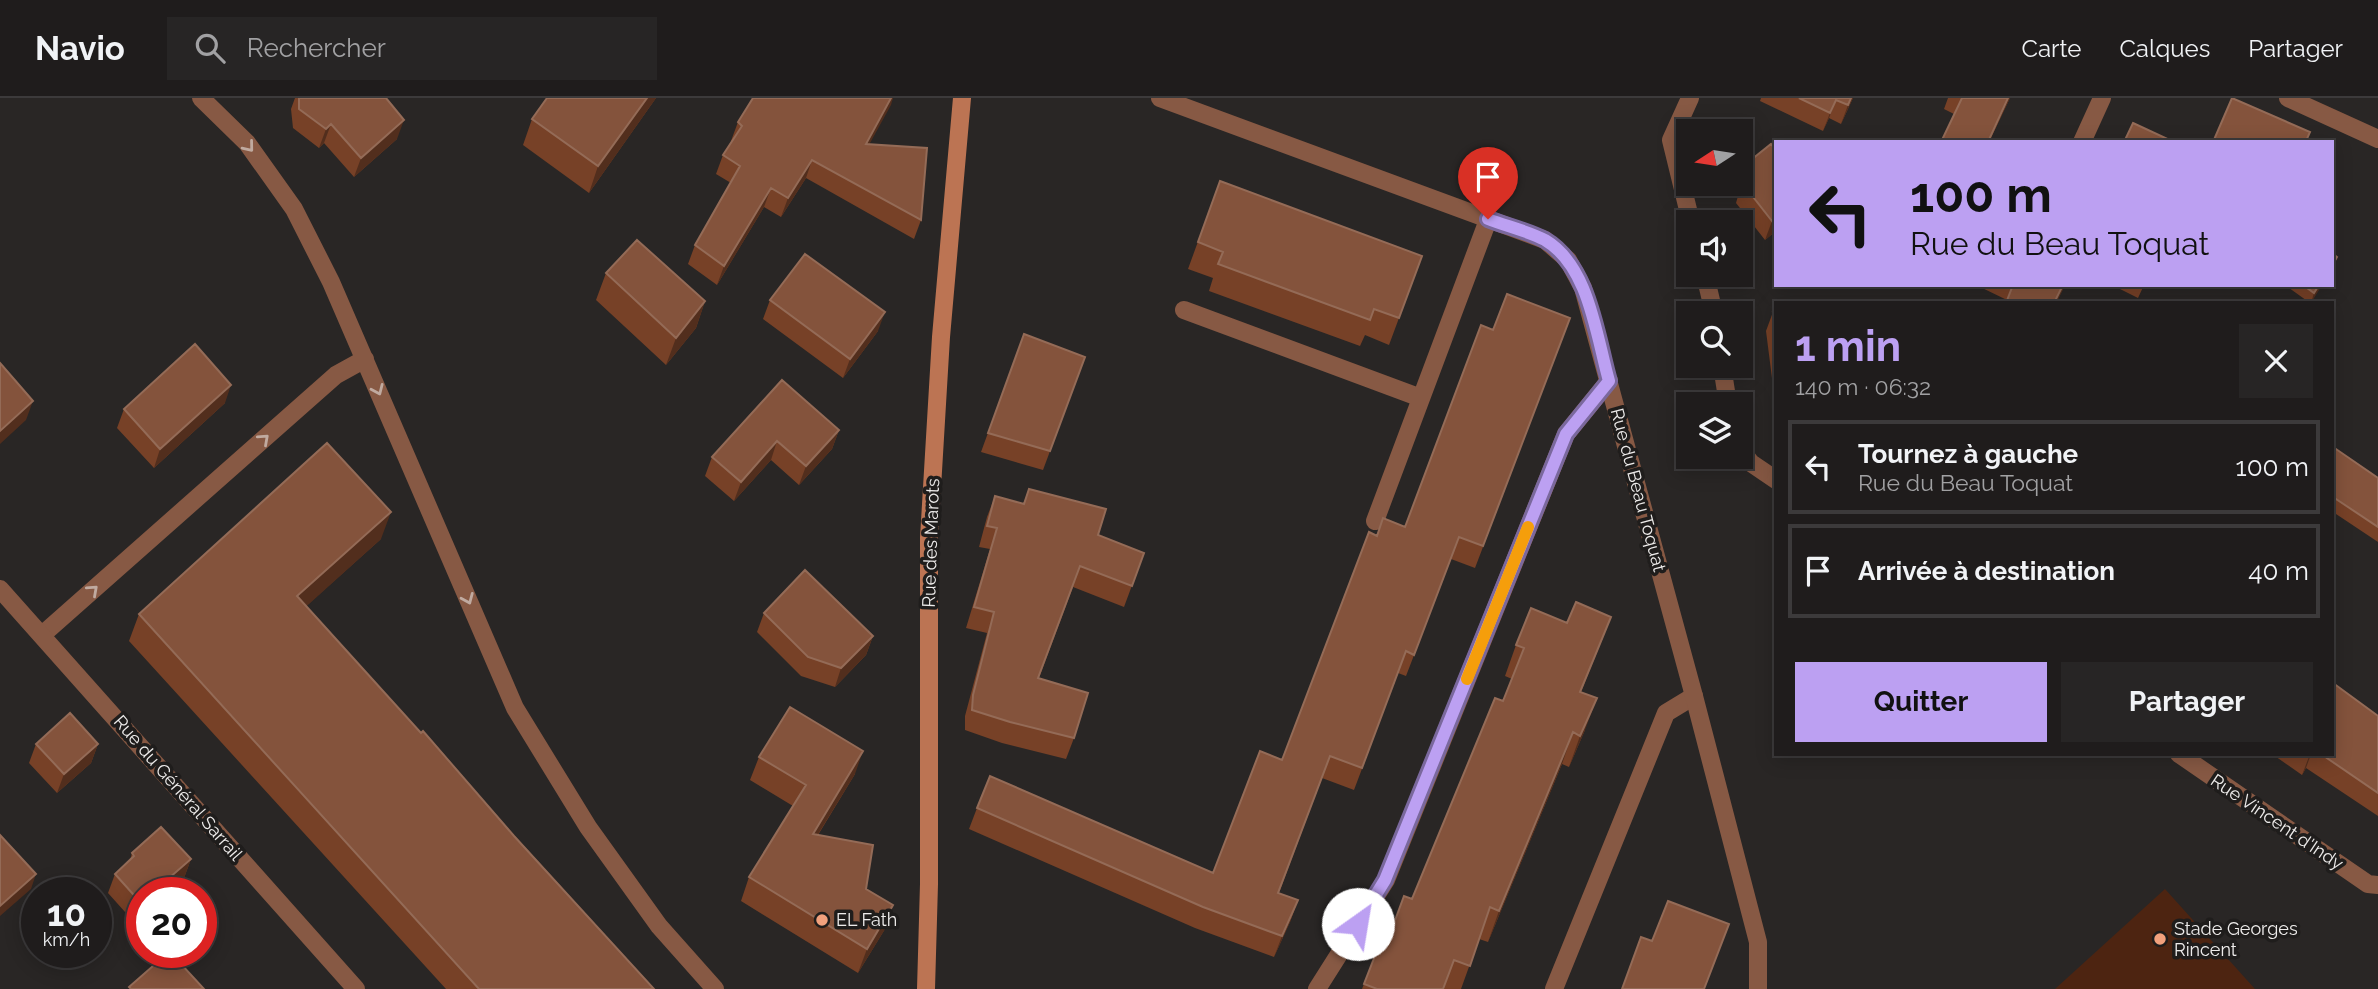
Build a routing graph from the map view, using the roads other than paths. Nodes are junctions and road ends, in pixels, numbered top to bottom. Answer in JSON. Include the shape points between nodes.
{"nodes":[{"id":1,"x":201,"y":98,"type":"edge"},
{"id":2,"x":962,"y":98,"type":"edge"},
{"id":3,"x":1160,"y":98,"type":"edge"},
{"id":4,"x":1690,"y":98,"type":"edge"},
{"id":5,"x":2102,"y":98,"type":"edge"},
{"id":6,"x":2288,"y":98,"type":"edge"},
{"id":7,"x":2378,"y":139,"type":"edge"},
{"id":8,"x":2083,"y":140,"type":"edge"},
{"id":9,"x":1688,"y":210,"type":"edge"},
{"id":10,"x":1488,"y":219,"type":"junction"},
{"id":11,"x":1184,"y":310,"type":"dead end"},
{"id":12,"x":365,"y":359,"type":"junction"},
{"id":13,"x":1609,"y":381,"type":"junction"},
{"id":14,"x":1421,"y":398,"type":"junction"},
{"id":15,"x":1753,"y":464,"type":"edge"},
{"id":16,"x":1774,"y":479,"type":"edge"},
{"id":17,"x":1375,"y":521,"type":"dead end"},
{"id":18,"x":0,"y":589,"type":"edge"},
{"id":19,"x":42,"y":635,"type":"junction"},
{"id":20,"x":1694,"y":696,"type":"junction"},
{"id":21,"x":2182,"y":756,"type":"edge"},
{"id":22,"x":2378,"y":884,"type":"edge"},
{"id":23,"x":356,"y":989,"type":"edge"},
{"id":24,"x":715,"y":989,"type":"edge"},
{"id":25,"x":926,"y":989,"type":"edge"},
{"id":26,"x":1317,"y":989,"type":"edge"},
{"id":27,"x":1554,"y":989,"type":"edge"},
{"id":28,"x":1758,"y":989,"type":"edge"}],
"edges":[{"from":1,"to":12,"type":"street","one_way":true,"via":[[247,143],[294,209]]},
{"from":2,"to":25,"type":"main road","name":"Rue des Marots","via":[[929,538]]},
{"from":3,"to":10,"type":"street","name":"Rue du Beau Toquat"},
{"from":4,"to":9,"type":"street","via":[[1671,140]]},
{"from":5,"to":8,"type":"street"},
{"from":6,"to":7,"type":"street"},
{"from":10,"to":13,"type":"street","name":"Rue du Beau Toquat","via":[[1545,240],[1568,260],[1583,288]]},
{"from":10,"to":14,"type":"street"},
{"from":11,"to":14,"type":"street"},
{"from":19,"to":12,"type":"street","one_way":true,"via":[[336,375]]},
{"from":12,"to":24,"type":"street","one_way":true,"via":[[515,708],[588,827],[659,926]]},
{"from":13,"to":20,"type":"street","name":"Rue du Beau Toquat"},
{"from":13,"to":26,"type":"street","via":[[1566,434],[1385,880]]},
{"from":14,"to":17,"type":"street"},
{"from":15,"to":16,"type":"street"},
{"from":18,"to":19,"type":"street","name":"Rue du Général Sarrail"},
{"from":19,"to":23,"type":"street","name":"Rue du Général Sarrail"},
{"from":20,"to":27,"type":"street","via":[[1666,713]]},
{"from":20,"to":28,"type":"street","name":"Rue du Beau Toquat","via":[[1758,942]]},
{"from":21,"to":22,"type":"street","name":"Rue Vincent d'Indy","via":[[2368,884]]}]}
